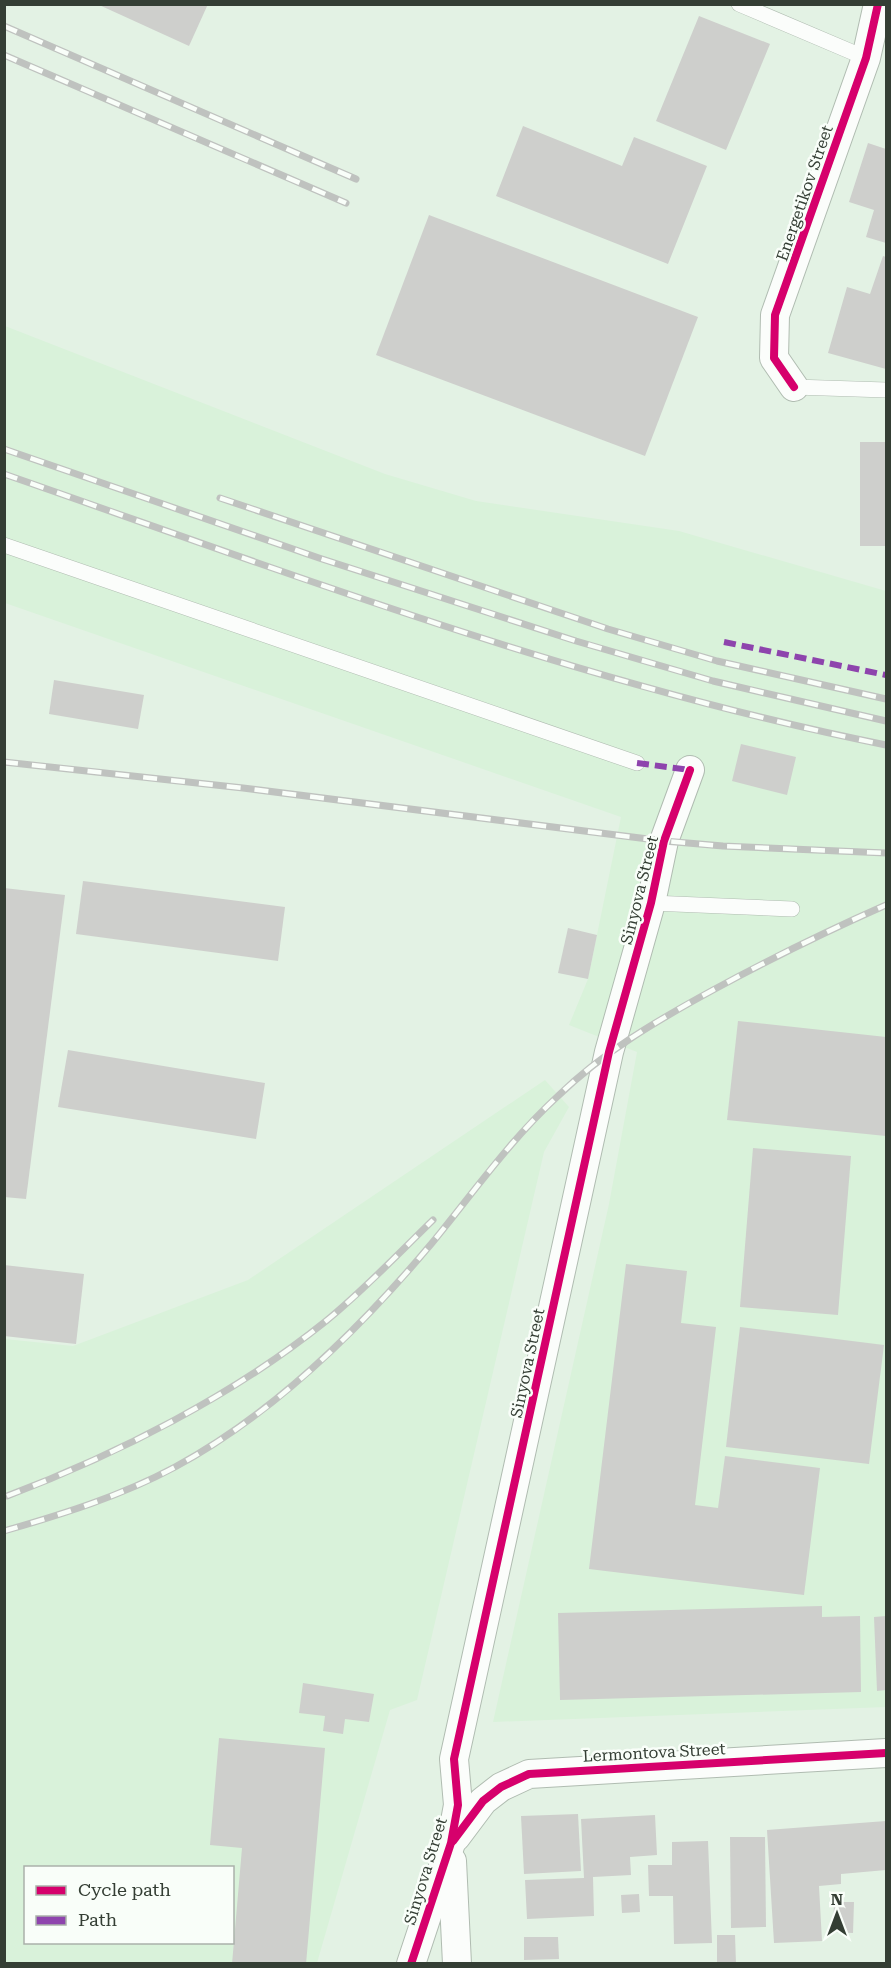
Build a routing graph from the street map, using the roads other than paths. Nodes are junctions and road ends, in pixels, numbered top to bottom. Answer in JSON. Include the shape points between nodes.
{"nodes":[{"id":1,"x":739,"y":4,"type":"edge"},
{"id":2,"x":878,"y":4,"type":"edge"},
{"id":3,"x":866,"y":58,"type":"junction"},
{"id":4,"x":795,"y":387,"type":"joint"},
{"id":5,"x":886,"y":390,"type":"edge"},
{"id":6,"x":4,"y":545,"type":"edge"},
{"id":7,"x":637,"y":763,"type":"dead end"},
{"id":8,"x":690,"y":770,"type":"dead end"},
{"id":9,"x":651,"y":903,"type":"junction"},
{"id":10,"x":792,"y":909,"type":"dead end"},
{"id":11,"x":886,"y":1753,"type":"edge"},
{"id":12,"x":451,"y":1844,"type":"junction"},
{"id":13,"x":411,"y":1964,"type":"edge"},
{"id":14,"x":457,"y":1964,"type":"edge"}],
"edges":[{"from":1,"to":3,"type":"lane"},
{"from":2,"to":3,"type":"street","name":"Energetikov Street"},
{"from":3,"to":4,"type":"street","name":"Energetikov Street","via":[[775,315],[774,358]]},
{"from":4,"to":5,"type":"lane"},
{"from":6,"to":7,"type":"lane"},
{"from":8,"to":9,"type":"street","name":"Sinyova Street","via":[[664,841]]},
{"from":9,"to":10,"type":"lane"},
{"from":9,"to":12,"type":"street","name":"Sinyova Street","via":[[609,1052],[454,1760],[458,1805]]},
{"from":11,"to":12,"type":"street","name":"Lermontova Street","via":[[529,1774],[501,1787],[483,1802]]},
{"from":12,"to":13,"type":"street","name":"Sinyova Street"},
{"from":12,"to":14,"type":"street"}]}
